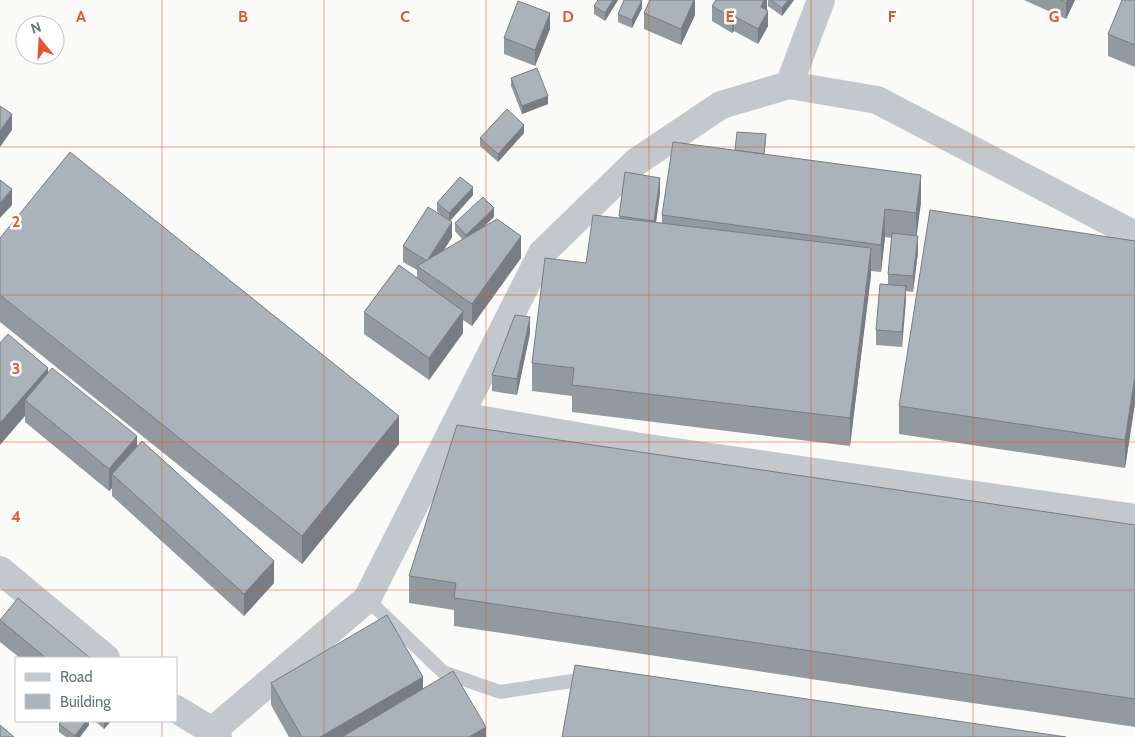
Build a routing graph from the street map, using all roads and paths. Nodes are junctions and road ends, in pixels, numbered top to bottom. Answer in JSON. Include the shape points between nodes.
{"nodes":[{"id":1,"x":821,"y":0,"type":"edge"},
{"id":2,"x":789,"y":85,"type":"junction"},
{"id":3,"x":1135,"y":234,"type":"edge"},
{"id":4,"x":460,"y":416,"type":"junction"},
{"id":5,"x":1135,"y":518,"type":"edge"},
{"id":6,"x":0,"y":570,"type":"edge"},
{"id":7,"x":367,"y":599,"type":"junction"},
{"id":8,"x":105,"y":657,"type":"edge"},
{"id":9,"x":608,"y":684,"type":"edge"},
{"id":10,"x":178,"y":710,"type":"edge"},
{"id":11,"x":215,"y":734,"type":"edge"}],
"edges":[{"from":1,"to":2,"type":"street"},
{"from":2,"to":3,"type":"street","via":[[877,100]]},
{"from":2,"to":4,"type":"street","via":[[721,106],[636,162],[542,253]]},
{"from":4,"to":5,"type":"street","via":[[641,447]]},
{"from":4,"to":7,"type":"street"},
{"from":6,"to":8,"type":"street"},
{"from":7,"to":9,"type":"lane","via":[[443,672],[459,678],[500,692],[578,680]]},
{"from":7,"to":11,"type":"street"},
{"from":10,"to":11,"type":"street"}]}
